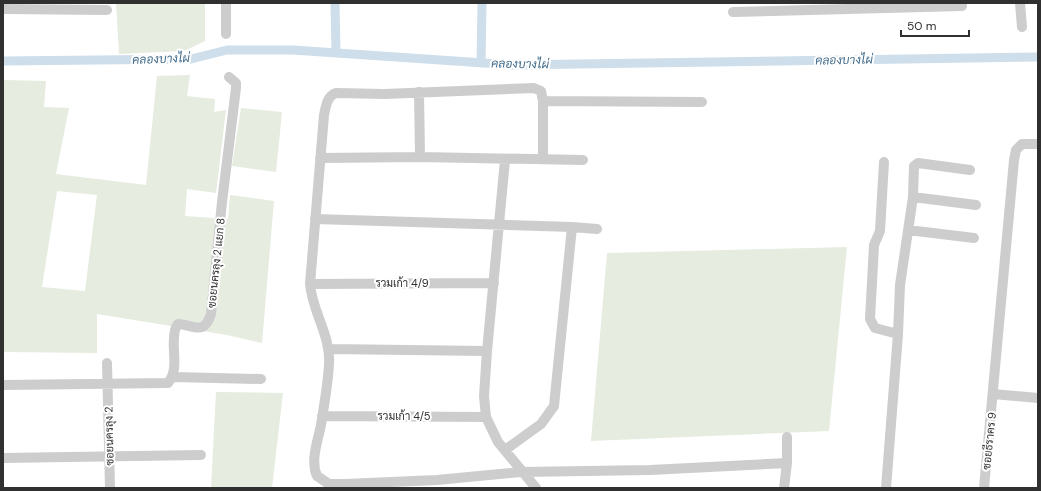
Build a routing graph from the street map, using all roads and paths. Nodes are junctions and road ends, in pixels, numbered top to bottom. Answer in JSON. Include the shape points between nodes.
{"nodes":[{"id":1,"x":226,"y":3,"type":"edge"},
{"id":2,"x":1020,"y":3,"type":"edge"},
{"id":3,"x":37,"y":6,"type":"edge"},
{"id":4,"x":824,"y":6,"type":"edge"},
{"id":5,"x":962,"y":6,"type":"dead end"},
{"id":6,"x":3,"y":9,"type":"edge"},
{"id":7,"x":107,"y":10,"type":"dead end"},
{"id":8,"x":732,"y":12,"type":"dead end"},
{"id":9,"x":1022,"y":27,"type":"dead end"},
{"id":10,"x":226,"y":34,"type":"dead end"},
{"id":11,"x":229,"y":77,"type":"dead end"},
{"id":12,"x":419,"y":92,"type":"junction"},
{"id":13,"x":543,"y":101,"type":"junction"},
{"id":14,"x":702,"y":102,"type":"dead end"},
{"id":15,"x":1038,"y":144,"type":"edge"},
{"id":16,"x":420,"y":157,"type":"junction"},
{"id":17,"x":320,"y":158,"type":"junction"},
{"id":18,"x":543,"y":159,"type":"junction"},
{"id":19,"x":505,"y":160,"type":"junction"},
{"id":20,"x":583,"y":160,"type":"dead end"},
{"id":21,"x":884,"y":162,"type":"dead end"},
{"id":22,"x":970,"y":170,"type":"dead end"},
{"id":23,"x":913,"y":197,"type":"junction"},
{"id":24,"x":976,"y":205,"type":"dead end"},
{"id":25,"x":315,"y":219,"type":"junction"},
{"id":26,"x":500,"y":224,"type":"junction"},
{"id":27,"x":572,"y":227,"type":"junction"},
{"id":28,"x":597,"y":229,"type":"dead end"},
{"id":29,"x":908,"y":230,"type":"junction"},
{"id":30,"x":974,"y":238,"type":"dead end"},
{"id":31,"x":494,"y":283,"type":"junction"},
{"id":32,"x":310,"y":284,"type":"junction"},
{"id":33,"x":898,"y":334,"type":"junction"},
{"id":34,"x":328,"y":349,"type":"junction"},
{"id":35,"x":487,"y":351,"type":"junction"},
{"id":36,"x":107,"y":363,"type":"dead end"},
{"id":37,"x":173,"y":377,"type":"junction"},
{"id":38,"x":261,"y":379,"type":"dead end"},
{"id":39,"x":108,"y":383,"type":"junction"},
{"id":40,"x":3,"y":385,"type":"edge"},
{"id":41,"x":993,"y":394,"type":"junction"},
{"id":42,"x":1038,"y":398,"type":"edge"},
{"id":43,"x":322,"y":416,"type":"junction"},
{"id":44,"x":486,"y":417,"type":"junction"},
{"id":45,"x":787,"y":436,"type":"dead end"},
{"id":46,"x":505,"y":450,"type":"junction"},
{"id":47,"x":201,"y":455,"type":"dead end"},
{"id":48,"x":109,"y":456,"type":"junction"},
{"id":49,"x":3,"y":458,"type":"edge"},
{"id":50,"x":787,"y":463,"type":"junction"},
{"id":51,"x":522,"y":472,"type":"junction"},
{"id":52,"x":353,"y":486,"type":"edge"},
{"id":53,"x":110,"y":488,"type":"edge"},
{"id":54,"x":536,"y":488,"type":"edge"},
{"id":55,"x":784,"y":488,"type":"edge"},
{"id":56,"x":886,"y":488,"type":"edge"},
{"id":57,"x":984,"y":488,"type":"edge"}],
"edges":[{"from":1,"to":10,"type":"street"},
{"from":2,"to":9,"type":"street"},
{"from":3,"to":6,"type":"street"},
{"from":3,"to":7,"type":"street"},
{"from":4,"to":5,"type":"street"},
{"from":4,"to":8,"type":"street"},
{"from":11,"to":37,"type":"street","name":"ซอยนครลุง 2 แยก 8","via":[[236,83],[236,88],[211,314],[209,321],[200,328],[193,329],[178,324],[176,326],[173,338]]},
{"from":12,"to":13,"type":"street","via":[[534,88],[541,91]]},
{"from":12,"to":16,"type":"street"},
{"from":12,"to":17,"type":"street","via":[[331,95],[324,115]]},
{"from":13,"to":14,"type":"street"},
{"from":13,"to":18,"type":"street"},
{"from":15,"to":41,"type":"street","name":"ซอยธีราคร 9","via":[[1022,144],[1016,150],[1014,160]]},
{"from":16,"to":17,"type":"street"},
{"from":16,"to":19,"type":"street"},
{"from":17,"to":25,"type":"street"},
{"from":18,"to":19,"type":"street"},
{"from":18,"to":20,"type":"street"},
{"from":19,"to":26,"type":"street"},
{"from":21,"to":33,"type":"street","via":[[880,231],[874,246],[870,319],[875,328]]},
{"from":22,"to":23,"type":"street","via":[[916,163],[913,168]]},
{"from":23,"to":24,"type":"street"},
{"from":23,"to":29,"type":"street"},
{"from":25,"to":26,"type":"street"},
{"from":25,"to":32,"type":"street"},
{"from":26,"to":27,"type":"street"},
{"from":26,"to":31,"type":"street"},
{"from":27,"to":28,"type":"street"},
{"from":27,"to":46,"type":"street","via":[[554,406],[542,424]]},
{"from":29,"to":30,"type":"street"},
{"from":29,"to":33,"type":"street","via":[[900,285]]},
{"from":31,"to":32,"type":"street","name":"รวมเก้า 4/9"},
{"from":31,"to":35,"type":"street"},
{"from":32,"to":34,"type":"street","via":[[313,303]]},
{"from":33,"to":56,"type":"street"},
{"from":34,"to":35,"type":"street"},
{"from":34,"to":43,"type":"street","via":[[329,363]]},
{"from":35,"to":44,"type":"street","via":[[484,396]]},
{"from":36,"to":39,"type":"street","name":"ซอยนครลุง 2"},
{"from":37,"to":38,"type":"street"},
{"from":37,"to":39,"type":"street","via":[[168,383]]},
{"from":39,"to":40,"type":"street"},
{"from":39,"to":48,"type":"street","name":"ซอยนครลุง 2"},
{"from":41,"to":42,"type":"street"},
{"from":41,"to":57,"type":"street","name":"ซอยธีราคร 9"},
{"from":43,"to":44,"type":"street","name":"รวมเก้า 4/5"},
{"from":43,"to":52,"type":"street","via":[[314,463],[315,471],[321,480],[329,484]]},
{"from":44,"to":46,"type":"street","via":[[495,438]]},
{"from":45,"to":50,"type":"street"},
{"from":46,"to":51,"type":"street"},
{"from":47,"to":48,"type":"street"},
{"from":48,"to":49,"type":"street"},
{"from":48,"to":53,"type":"street","name":"ซอยนครลุง 2"},
{"from":50,"to":51,"type":"street","via":[[650,470]]},
{"from":50,"to":55,"type":"street"},
{"from":51,"to":52,"type":"street"},
{"from":51,"to":54,"type":"street"}]}
